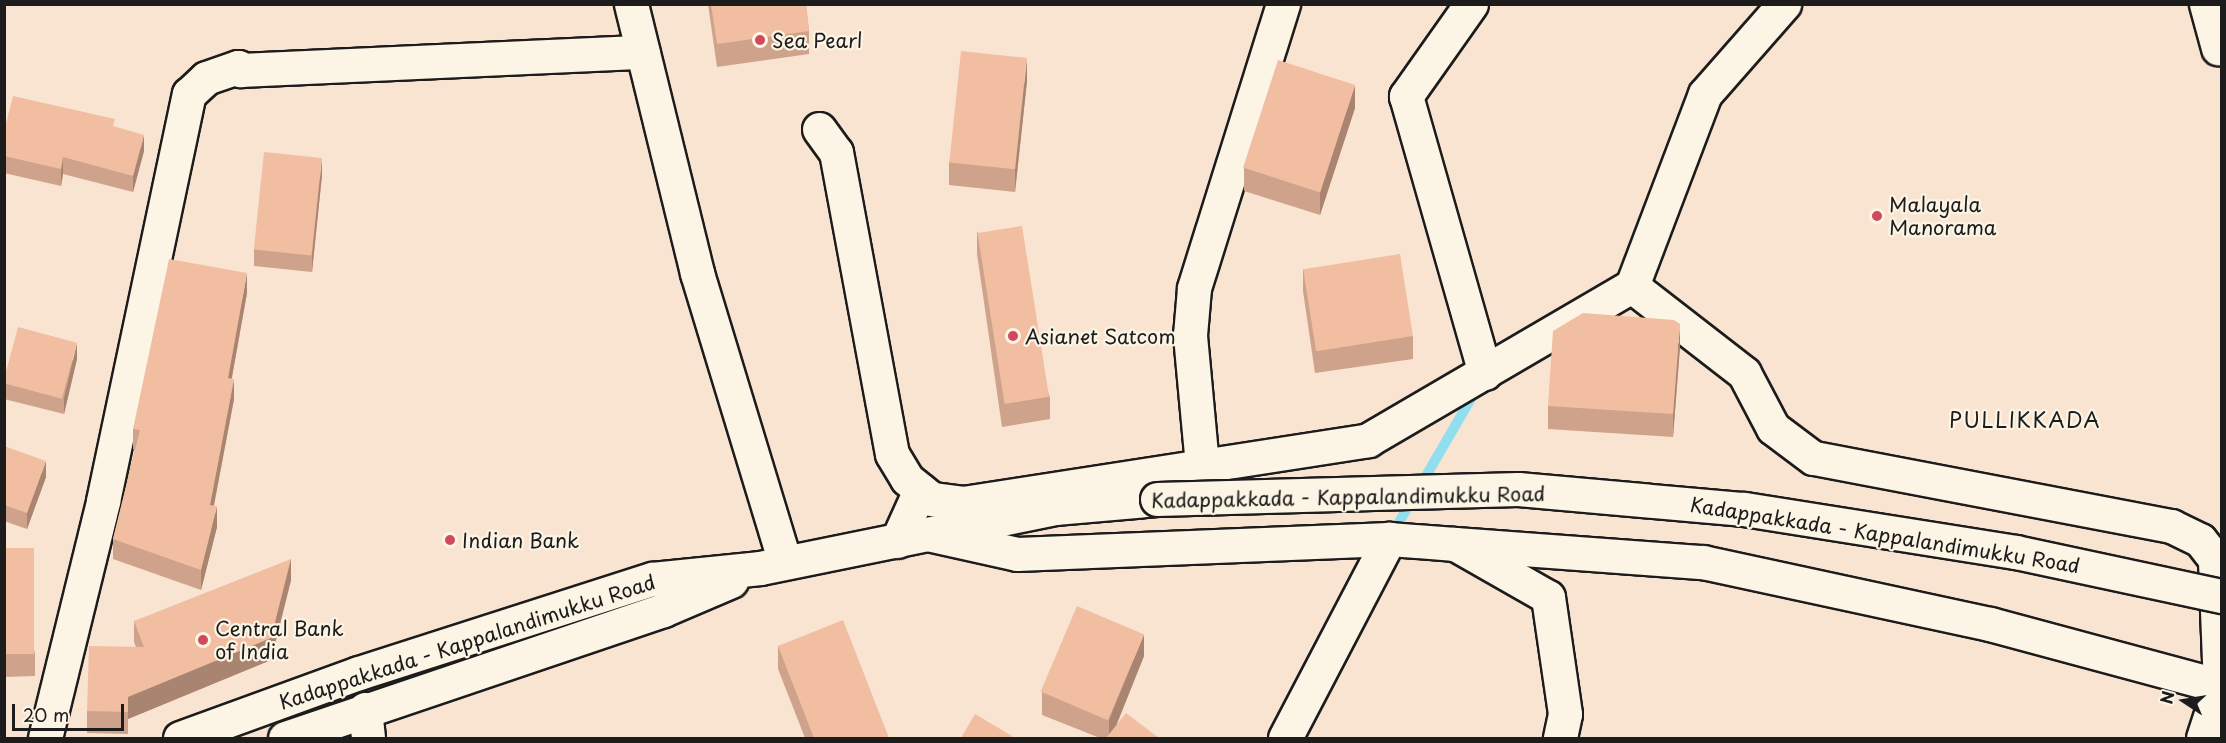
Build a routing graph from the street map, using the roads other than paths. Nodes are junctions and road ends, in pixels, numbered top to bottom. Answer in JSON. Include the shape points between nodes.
{"nodes":[{"id":1,"x":631,"y":4,"type":"edge"},
{"id":2,"x":1283,"y":4,"type":"edge"},
{"id":3,"x":1471,"y":4,"type":"edge"},
{"id":4,"x":1784,"y":4,"type":"edge"},
{"id":5,"x":2206,"y":4,"type":"edge"},
{"id":6,"x":2217,"y":48,"type":"dead end"},
{"id":7,"x":643,"y":52,"type":"junction"},
{"id":8,"x":819,"y":129,"type":"dead end"},
{"id":9,"x":1632,"y":286,"type":"junction"},
{"id":10,"x":1485,"y":374,"type":"junction"},
{"id":11,"x":1202,"y":465,"type":"junction"},
{"id":12,"x":920,"y":490,"type":"junction"},
{"id":13,"x":912,"y":538,"type":"junction"},
{"id":14,"x":1389,"y":539,"type":"junction"},
{"id":15,"x":1455,"y":544,"type":"junction"},
{"id":16,"x":772,"y":565,"type":"junction"},
{"id":17,"x":2222,"y":596,"type":"edge"},
{"id":18,"x":2220,"y":686,"type":"junction"},
{"id":19,"x":367,"y":723,"type":"edge"},
{"id":20,"x":45,"y":738,"type":"edge"},
{"id":21,"x":180,"y":738,"type":"edge"},
{"id":22,"x":285,"y":738,"type":"edge"},
{"id":23,"x":1285,"y":738,"type":"edge"},
{"id":24,"x":1560,"y":738,"type":"edge"},
{"id":25,"x":2203,"y":738,"type":"edge"}],
"edges":[{"from":1,"to":7,"type":"street"},
{"from":2,"to":11,"type":"street","via":[[1194,288],[1190,335]]},
{"from":3,"to":10,"type":"street","via":[[1406,96]]},
{"from":4,"to":9,"type":"street","via":[[1705,94]]},
{"from":5,"to":6,"type":"street"},
{"from":7,"to":16,"type":"street"},
{"from":7,"to":20,"type":"street","via":[[240,70],[238,67],[206,78],[189,94],[103,501]]},
{"from":8,"to":12,"type":"street","via":[[836,152],[892,454],[907,479]]},
{"from":9,"to":10,"type":"street"},
{"from":9,"to":18,"type":"street","via":[[1744,373],[1773,428],[1813,458],[2172,526],[2200,540],[2215,559]]},
{"from":10,"to":11,"type":"street","via":[[1368,440]]},
{"from":11,"to":12,"type":"street","via":[[963,503],[932,499]]},
{"from":12,"to":13,"type":"street"},
{"from":13,"to":14,"type":"street","via":[[1017,554]]},
{"from":13,"to":16,"type":"street","name":"Kadappakkada - Kappalandimukku Road"},
{"from":13,"to":17,"type":"street","name":"Kadappakkada - Kappalandimukku Road","bridge":true,"via":[[1055,508],[1157,499],[1518,489],[1744,509],[2016,552]]},
{"from":14,"to":15,"type":"street"},
{"from":14,"to":23,"type":"street"},
{"from":15,"to":18,"type":"street","via":[[1703,562],[1990,624]]},
{"from":15,"to":24,"type":"street","via":[[1548,597],[1565,714]]},
{"from":16,"to":19,"type":"street","name":"Kadappakkada - Kappalandimukku Road"},
{"from":16,"to":21,"type":"street","name":"Kadappakkada - Kappalandimukku Road","via":[[652,579],[359,673]]},
{"from":18,"to":25,"type":"street"},
{"from":19,"to":22,"type":"street","name":"Kadappakkada - Kappalandimukku Road"}]}
